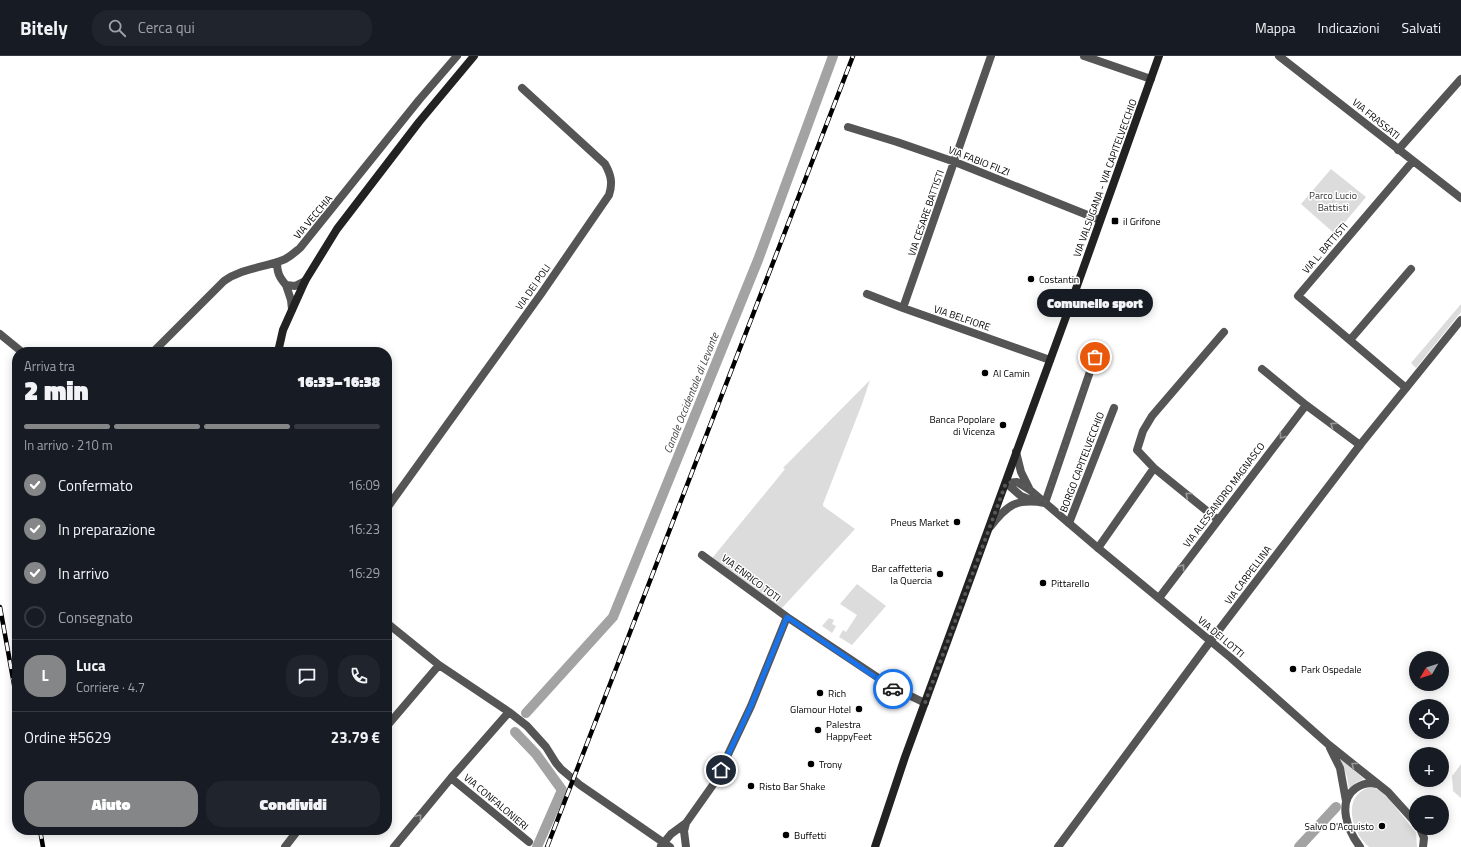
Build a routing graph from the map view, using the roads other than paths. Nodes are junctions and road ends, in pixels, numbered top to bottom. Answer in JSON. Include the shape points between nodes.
{"nodes":[{"id":1,"x":458,"y":56,"type":"edge"},
{"id":2,"x":474,"y":56,"type":"edge"},
{"id":3,"x":990,"y":56,"type":"edge"},
{"id":4,"x":1084,"y":56,"type":"edge"},
{"id":5,"x":1279,"y":56,"type":"edge"},
{"id":6,"x":1159,"y":57,"type":"edge"},
{"id":7,"x":1151,"y":79,"type":"junction"},
{"id":8,"x":1461,"y":79,"type":"edge"},
{"id":9,"x":522,"y":88,"type":"dead end"},
{"id":10,"x":848,"y":127,"type":"dead end"},
{"id":11,"x":1398,"y":150,"type":"junction"},
{"id":12,"x":1413,"y":161,"type":"junction"},
{"id":13,"x":954,"y":162,"type":"junction"},
{"id":14,"x":1461,"y":198,"type":"edge"},
{"id":15,"x":1100,"y":220,"type":"junction"},
{"id":16,"x":277,"y":262,"type":"junction"},
{"id":17,"x":1411,"y":269,"type":"dead end"},
{"id":18,"x":305,"y":281,"type":"junction"},
{"id":19,"x":286,"y":285,"type":"junction"},
{"id":20,"x":867,"y":294,"type":"dead end"},
{"id":21,"x":903,"y":308,"type":"junction"},
{"id":22,"x":292,"y":309,"type":"junction"},
{"id":23,"x":1461,"y":320,"type":"edge"},
{"id":24,"x":1224,"y":332,"type":"dead end"},
{"id":25,"x":0,"y":334,"type":"edge"},
{"id":26,"x":1350,"y":340,"type":"junction"},
{"id":27,"x":16,"y":347,"type":"edge"},
{"id":28,"x":158,"y":347,"type":"edge"},
{"id":29,"x":279,"y":347,"type":"edge"},
{"id":30,"x":1095,"y":357,"type":"dead end"},
{"id":31,"x":1050,"y":360,"type":"junction"},
{"id":32,"x":1262,"y":369,"type":"dead end"},
{"id":33,"x":1406,"y":388,"type":"junction"},
{"id":34,"x":1306,"y":405,"type":"junction"},
{"id":35,"x":1114,"y":408,"type":"dead end"},
{"id":36,"x":1360,"y":445,"type":"junction"},
{"id":37,"x":1016,"y":452,"type":"junction"},
{"id":38,"x":1154,"y":468,"type":"junction"},
{"id":39,"x":1006,"y":483,"type":"junction"},
{"id":40,"x":1030,"y":490,"type":"junction"},
{"id":41,"x":392,"y":501,"type":"edge"},
{"id":42,"x":1033,"y":501,"type":"junction"},
{"id":43,"x":1045,"y":503,"type":"junction"},
{"id":44,"x":1218,"y":520,"type":"junction"},
{"id":45,"x":1069,"y":523,"type":"junction"},
{"id":46,"x":988,"y":530,"type":"junction"},
{"id":47,"x":1098,"y":548,"type":"junction"},
{"id":48,"x":702,"y":555,"type":"dead end"},
{"id":49,"x":1159,"y":598,"type":"junction"},
{"id":50,"x":787,"y":617,"type":"junction"},
{"id":51,"x":392,"y":627,"type":"edge"},
{"id":52,"x":1210,"y":641,"type":"junction"},
{"id":53,"x":439,"y":665,"type":"junction"},
{"id":54,"x":925,"y":703,"type":"junction"},
{"id":55,"x":509,"y":712,"type":"junction"},
{"id":56,"x":392,"y":720,"type":"edge"},
{"id":57,"x":1329,"y":745,"type":"junction"},
{"id":58,"x":451,"y":778,"type":"junction"},
{"id":59,"x":1378,"y":784,"type":"junction"},
{"id":60,"x":1346,"y":801,"type":"junction"},
{"id":61,"x":1409,"y":815,"type":"edge"},
{"id":62,"x":686,"y":823,"type":"junction"},
{"id":63,"x":294,"y":835,"type":"edge"},
{"id":64,"x":529,"y":842,"type":"dead end"},
{"id":65,"x":1423,"y":843,"type":"edge"},
{"id":66,"x":396,"y":846,"type":"edge"},
{"id":67,"x":665,"y":846,"type":"edge"},
{"id":68,"x":285,"y":847,"type":"edge"},
{"id":69,"x":686,"y":847,"type":"edge"},
{"id":70,"x":875,"y":847,"type":"edge"},
{"id":71,"x":1058,"y":847,"type":"edge"},
{"id":72,"x":1360,"y":847,"type":"edge"},
{"id":73,"x":1430,"y":847,"type":"edge"}],
"edges":[{"from":1,"to":16,"type":"street","name":"VIA VECCHIA","via":[[419,100],[300,248]]},
{"from":2,"to":18,"type":"main road","via":[[342,222]]},
{"from":3,"to":13,"type":"street","name":"VIA CESARE BATTISTI"},
{"from":4,"to":7,"type":"street"},
{"from":5,"to":11,"type":"street","name":"VIA FRASSATI"},
{"from":6,"to":7,"type":"main road","name":"VIA VALSUGANA - VIA CAPITELVECCHIO"},
{"from":7,"to":15,"type":"main road","name":"VIA VALSUGANA - VIA CAPITELVECCHIO"},
{"from":8,"to":11,"type":"street"},
{"from":9,"to":41,"type":"street","name":"VIA DEI POLI","via":[[605,164],[611,175],[612,186],[609,195],[541,294]]},
{"from":10,"to":13,"type":"street","name":"VIA FABIO FILZI"},
{"from":11,"to":12,"type":"street","name":"VIA FRASSATI"},
{"from":12,"to":14,"type":"street","name":"VIA FRASSATI"},
{"from":12,"to":26,"type":"street","name":"VIA L. BATTISTI","via":[[1298,296]]},
{"from":13,"to":15,"type":"street","name":"VIA FABIO FILZI"},
{"from":13,"to":21,"type":"street","name":"VIA CESARE BATTISTI"},
{"from":15,"to":31,"type":"main road","name":"VIA VALSUGANA - VIA CAPITELVECCHIO"},
{"from":16,"to":19,"type":"street","via":[[279,277]]},
{"from":16,"to":28,"type":"street","name":"VIA VECCHIA","via":[[242,271],[224,281]]},
{"from":17,"to":26,"type":"street"},
{"from":18,"to":19,"type":"street","via":[[295,286]]},
{"from":18,"to":22,"type":"main road"},
{"from":19,"to":22,"type":"street"},
{"from":20,"to":21,"type":"street","name":"VIA BELFIORE"},
{"from":21,"to":31,"type":"street","name":"VIA BELFIORE"},
{"from":22,"to":29,"type":"main road"},
{"from":23,"to":33,"type":"street","name":"VIA CARPELLINA"},
{"from":24,"to":38,"type":"street","via":[[1152,416],[1143,431],[1137,450]]},
{"from":25,"to":27,"type":"street"},
{"from":26,"to":33,"type":"street","name":"VIA L. BATTISTI"},
{"from":30,"to":43,"type":"street","name":"BORGO CAPITELVECCHIO"},
{"from":31,"to":37,"type":"main road","name":"VIA VALSUGANA - VIA CAPITELVECCHIO"},
{"from":32,"to":34,"type":"street"},
{"from":33,"to":36,"type":"street","name":"VIA CARPELLINA"},
{"from":36,"to":34,"type":"street","one_way":true},
{"from":34,"to":44,"type":"street","name":"VIA ALESSANDRO MAGNASCO","one_way":true},
{"from":35,"to":45,"type":"street","name":"BORGO CAPITELVECCHIO"},
{"from":36,"to":52,"type":"street","name":"VIA CARPELLINA"},
{"from":37,"to":39,"type":"main road","name":"VIA VALSUGANA - VIA CAPITELVECCHIO"},
{"from":37,"to":40,"type":"street","via":[[1021,472]]},
{"from":44,"to":38,"type":"street","one_way":true},
{"from":38,"to":47,"type":"street"},
{"from":39,"to":40,"type":"street","via":[[1017,482]]},
{"from":39,"to":42,"type":"street","via":[[1021,496]]},
{"from":39,"to":46,"type":"main road","name":"VIA VALSUGANA - VIA CAPITELVECCHIO"},
{"from":40,"to":43,"type":"street","name":"VIA DEI LOTTI"},
{"from":42,"to":43,"type":"street"},
{"from":42,"to":46,"type":"street","via":[[1013,504],[1000,514]]},
{"from":43,"to":45,"type":"street","name":"VIA DEI LOTTI"},
{"from":49,"to":44,"type":"street","name":"VIA ALESSANDRO MAGNASCO","one_way":true},
{"from":45,"to":47,"type":"street","name":"VIA DEI LOTTI"},
{"from":46,"to":54,"type":"main road","name":"VIA VALSUGANA - VIA CAPITELVECCHIO"},
{"from":47,"to":49,"type":"street","name":"VIA DEI LOTTI"},
{"from":48,"to":50,"type":"street","name":"VIA ENRICO TOTI"},
{"from":49,"to":52,"type":"street","name":"VIA DEI LOTTI"},
{"from":50,"to":54,"type":"street","name":"VIA ENRICO TOTI","via":[[897,691]]},
{"from":50,"to":62,"type":"street","via":[[751,706],[715,782]]},
{"from":51,"to":53,"type":"street"},
{"from":52,"to":57,"type":"street","name":"VIA DEI LOTTI"},
{"from":52,"to":71,"type":"street","name":"VIA CARPELLINA"},
{"from":53,"to":55,"type":"street"},
{"from":53,"to":56,"type":"street"},
{"from":54,"to":70,"type":"main road","name":"VIA VALSUGANA - VIA CAPITELVECCHIO"},
{"from":55,"to":58,"type":"street","name":"VIA CONFALONIERI"},
{"from":55,"to":67,"type":"street","via":[[546,746],[565,772]]},
{"from":59,"to":57,"type":"street","name":"VIA DEI LOTTI","one_way":true},
{"from":57,"to":60,"type":"street","name":"VIA DEI LOTTI","via":[[1340,768]]},
{"from":58,"to":64,"type":"street","name":"VIA CONFALONIERI"},
{"from":66,"to":58,"type":"street","name":"VIA CONFALONIERI","one_way":true},
{"from":59,"to":60,"type":"street","via":[[1361,784],[1351,792]]},
{"from":59,"to":61,"type":"street","name":"VIA DEI LOTTI"},
{"from":60,"to":72,"type":"street","name":"VIA DEI LOTTI","via":[[1348,825],[1352,837]]},
{"from":62,"to":67,"type":"street","via":[[671,834]]},
{"from":62,"to":69,"type":"street"},
{"from":63,"to":68,"type":"street"},
{"from":65,"to":73,"type":"street"}]}
